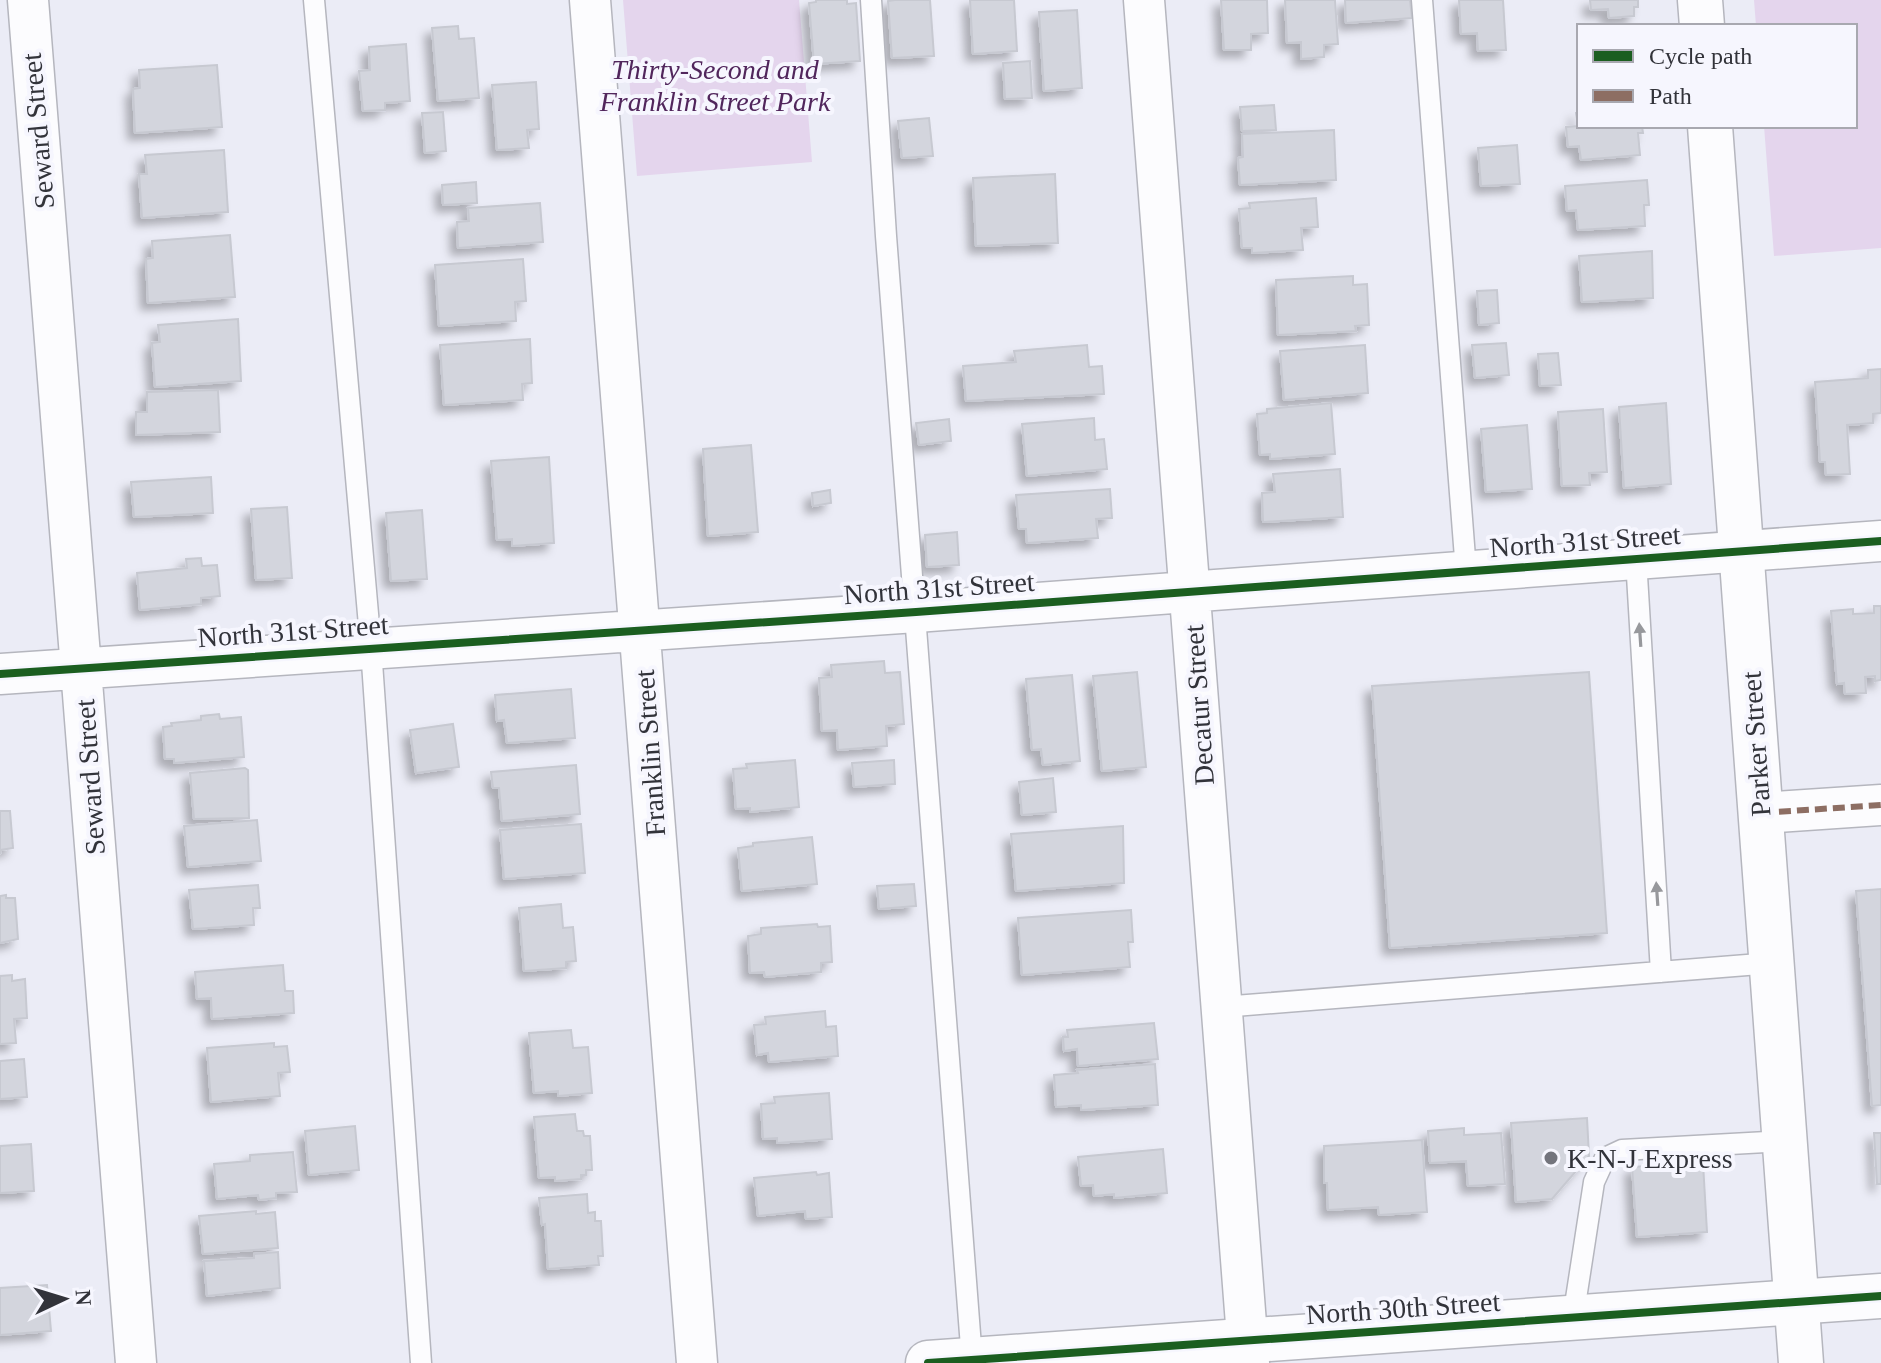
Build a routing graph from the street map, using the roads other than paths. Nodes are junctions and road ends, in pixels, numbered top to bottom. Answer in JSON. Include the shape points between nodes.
{"nodes":[{"id":1,"x":28,"y":0,"type":"edge"},
{"id":2,"x":314,"y":0,"type":"edge"},
{"id":3,"x":590,"y":0,"type":"edge"},
{"id":4,"x":871,"y":0,"type":"edge"},
{"id":5,"x":1144,"y":0,"type":"edge"},
{"id":6,"x":1422,"y":0,"type":"edge"},
{"id":7,"x":1700,"y":0,"type":"edge"},
{"id":8,"x":1702,"y":24,"type":"edge"},
{"id":9,"x":1710,"y":128,"type":"edge"},
{"id":10,"x":1881,"y":541,"type":"edge"},
{"id":11,"x":1741,"y":552,"type":"junction"},
{"id":12,"x":1636,"y":559,"type":"junction"},
{"id":13,"x":1466,"y":571,"type":"junction"},
{"id":14,"x":1190,"y":592,"type":"junction"},
{"id":15,"x":916,"y":612,"type":"junction"},
{"id":16,"x":640,"y":631,"type":"junction"},
{"id":17,"x":371,"y":648,"type":"junction"},
{"id":18,"x":81,"y":667,"type":"junction"},
{"id":19,"x":0,"y":674,"type":"edge"},
{"id":20,"x":1881,"y":805,"type":"edge"},
{"id":21,"x":1761,"y":813,"type":"junction"},
{"id":22,"x":1772,"y":963,"type":"junction"},
{"id":23,"x":1661,"y":972,"type":"junction"},
{"id":24,"x":1222,"y":1007,"type":"junction"},
{"id":25,"x":1785,"y":1141,"type":"junction"},
{"id":26,"x":1881,"y":1296,"type":"edge"},
{"id":27,"x":1797,"y":1303,"type":"junction"},
{"id":28,"x":1573,"y":1318,"type":"junction"},
{"id":29,"x":1248,"y":1352,"type":"edge"},
{"id":30,"x":972,"y":1360,"type":"junction"},
{"id":31,"x":136,"y":1363,"type":"edge"},
{"id":32,"x":421,"y":1363,"type":"edge"},
{"id":33,"x":697,"y":1363,"type":"edge"},
{"id":34,"x":928,"y":1363,"type":"edge"},
{"id":35,"x":1801,"y":1363,"type":"edge"}],
"edges":[{"from":1,"to":18,"type":"street","name":"Seward Street"},
{"from":2,"to":17,"type":"lane"},
{"from":3,"to":16,"type":"street","name":"Franklin Street"},
{"from":4,"to":15,"type":"lane"},
{"from":5,"to":14,"type":"street","name":"Decatur Street"},
{"from":6,"to":13,"type":"lane"},
{"from":7,"to":8,"type":"street"},
{"from":9,"to":11,"type":"street","name":"Parker Street"},
{"from":10,"to":11,"type":"street","name":"North 31st Street"},
{"from":11,"to":12,"type":"street","name":"North 31st Street"},
{"from":11,"to":21,"type":"street","name":"Parker Street"},
{"from":12,"to":13,"type":"street","name":"North 31st Street"},
{"from":23,"to":12,"type":"lane","one_way":true},
{"from":13,"to":14,"type":"street","name":"North 31st Street"},
{"from":14,"to":15,"type":"street","name":"North 31st Street"},
{"from":14,"to":24,"type":"street","name":"Decatur Street"},
{"from":15,"to":16,"type":"street","name":"North 31st Street"},
{"from":15,"to":30,"type":"lane"},
{"from":16,"to":17,"type":"street","name":"North 31st Street"},
{"from":16,"to":33,"type":"street","name":"Franklin Street"},
{"from":17,"to":18,"type":"street","name":"North 31st Street"},
{"from":17,"to":32,"type":"lane"},
{"from":18,"to":19,"type":"street","name":"North 31st Street"},
{"from":18,"to":31,"type":"street","name":"Seward Street"},
{"from":20,"to":21,"type":"street"},
{"from":21,"to":22,"type":"street","name":"Parker Street"},
{"from":22,"to":23,"type":"lane"},
{"from":22,"to":25,"type":"street","name":"Parker Street"},
{"from":23,"to":24,"type":"lane"},
{"from":24,"to":29,"type":"street","name":"Decatur Street"},
{"from":25,"to":27,"type":"street","name":"Parker Street"},
{"from":25,"to":28,"type":"lane","via":[[1622,1150],[1605,1158],[1594,1182]]},
{"from":26,"to":27,"type":"street","name":"North 30th Street"},
{"from":27,"to":28,"type":"street","name":"North 30th Street"},
{"from":27,"to":35,"type":"street","name":"Parker Street"},
{"from":28,"to":29,"type":"street","name":"North 30th Street"},
{"from":29,"to":30,"type":"street","name":"North 30th Street"},
{"from":30,"to":34,"type":"street","name":"North 30th Street"}]}
